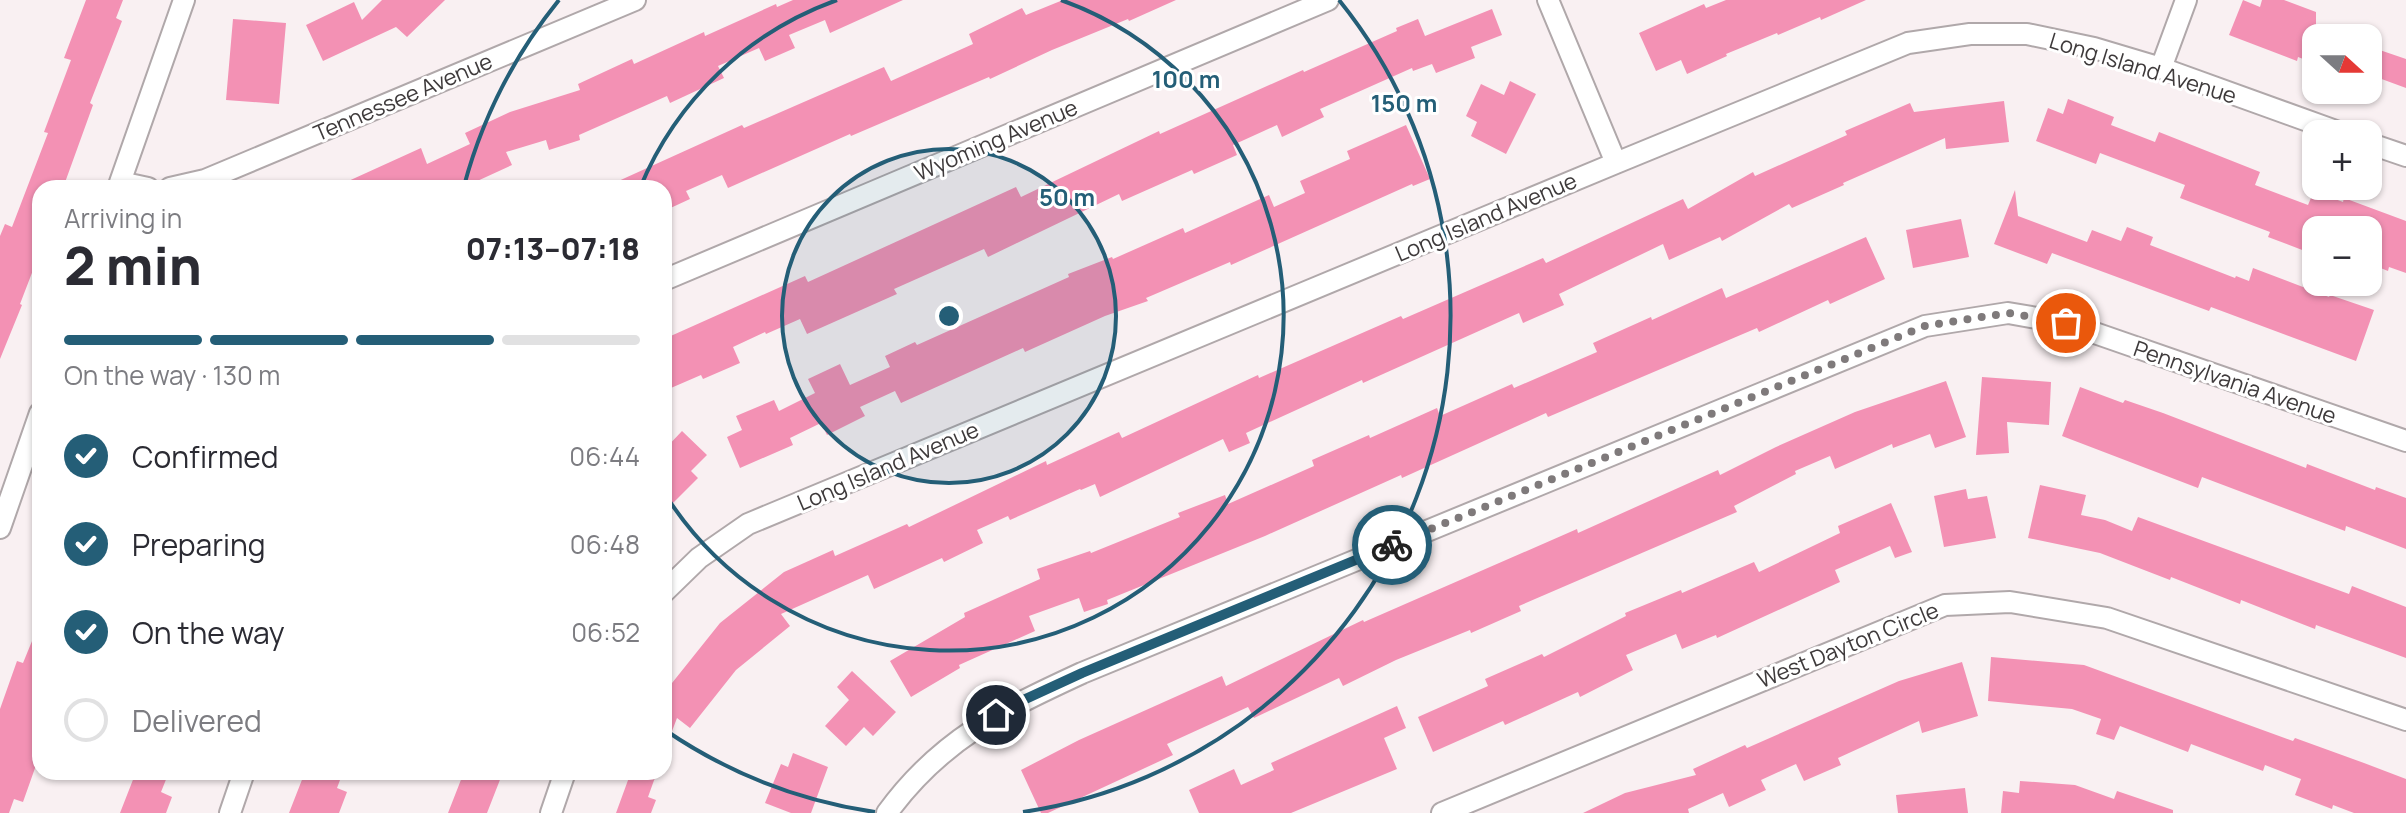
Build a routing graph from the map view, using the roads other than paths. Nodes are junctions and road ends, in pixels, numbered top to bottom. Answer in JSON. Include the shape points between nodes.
{"nodes":[{"id":1,"x":184,"y":0,"type":"edge"},
{"id":2,"x":635,"y":0,"type":"edge"},
{"id":3,"x":1328,"y":0,"type":"edge"},
{"id":4,"x":1548,"y":0,"type":"edge"},
{"id":5,"x":2186,"y":0,"type":"edge"},
{"id":6,"x":2161,"y":68,"type":"junction"},
{"id":7,"x":2305,"y":120,"type":"edge"},
{"id":8,"x":2382,"y":148,"type":"edge"},
{"id":9,"x":2406,"y":156,"type":"edge"},
{"id":10,"x":1616,"y":163,"type":"junction"},
{"id":11,"x":121,"y":180,"type":"edge"},
{"id":12,"x":205,"y":180,"type":"edge"},
{"id":13,"x":672,"y":277,"type":"edge"},
{"id":14,"x":32,"y":436,"type":"edge"},
{"id":15,"x":2406,"y":441,"type":"edge"},
{"id":16,"x":0,"y":528,"type":"edge"},
{"id":17,"x":672,"y":584,"type":"edge"},
{"id":18,"x":2406,"y":720,"type":"edge"},
{"id":19,"x":241,"y":780,"type":"edge"},
{"id":20,"x":562,"y":780,"type":"edge"},
{"id":21,"x":230,"y":813,"type":"edge"},
{"id":22,"x":551,"y":813,"type":"edge"},
{"id":23,"x":887,"y":813,"type":"edge"},
{"id":24,"x":1442,"y":813,"type":"edge"}],
"edges":[{"from":1,"to":11,"type":"street"},
{"from":2,"to":12,"type":"street","name":"Tennessee Avenue"},
{"from":3,"to":13,"type":"street","name":"Wyoming Avenue"},
{"from":4,"to":10,"type":"street"},
{"from":5,"to":6,"type":"street"},
{"from":6,"to":7,"type":"street","name":"Long Island Avenue"},
{"from":6,"to":10,"type":"street","name":"Long Island Avenue","via":[[2027,34],[1970,34],[1908,43]]},
{"from":8,"to":9,"type":"street"},
{"from":10,"to":17,"type":"street","name":"Long Island Avenue","via":[[748,524]]},
{"from":14,"to":16,"type":"street"},
{"from":15,"to":23,"type":"street","name":"Pennsylvania Avenue","via":[[2066,323],[2008,313],[1925,326],[1019,702],[972,729],[926,766]]},
{"from":18,"to":24,"type":"street","name":"West Dayton Circle","via":[[2107,618],[2010,602],[1945,605]]},
{"from":19,"to":21,"type":"street"},
{"from":20,"to":22,"type":"street"}]}
